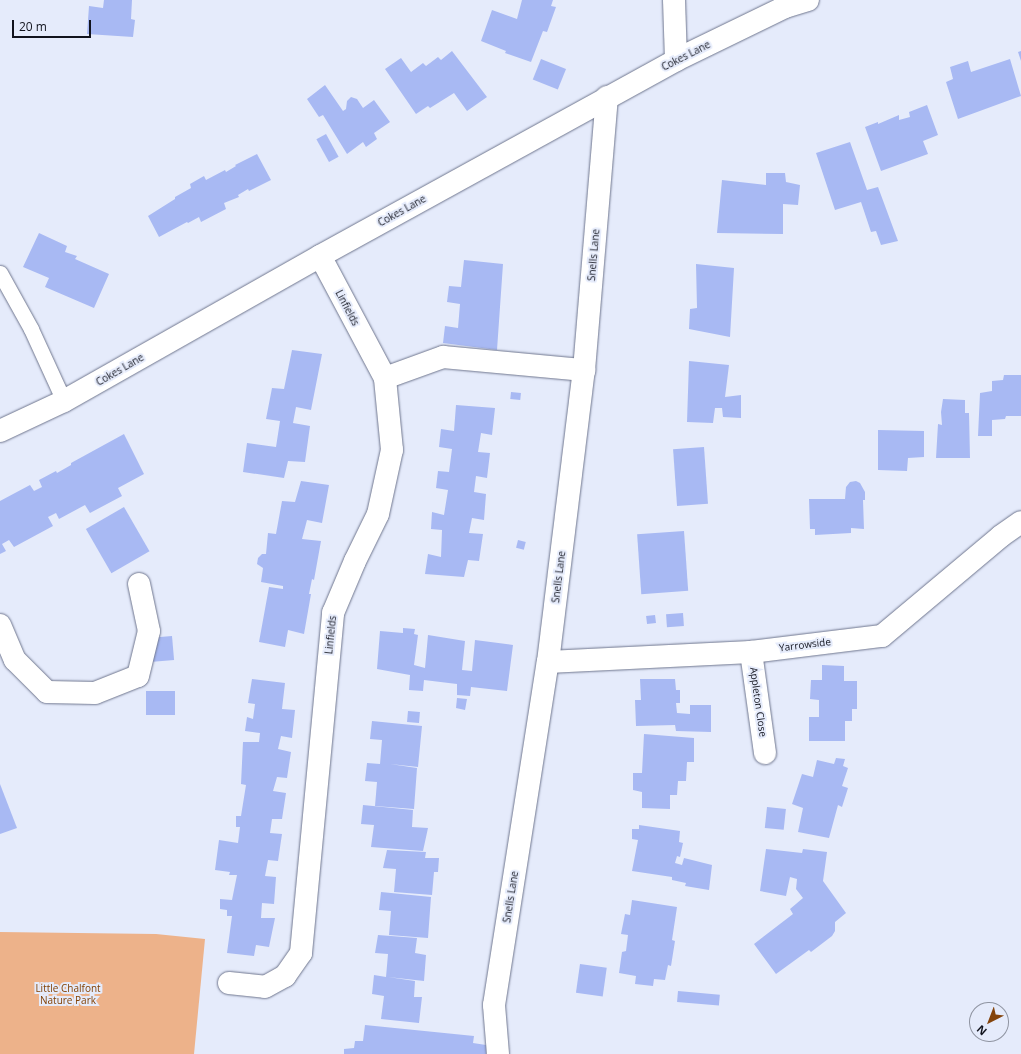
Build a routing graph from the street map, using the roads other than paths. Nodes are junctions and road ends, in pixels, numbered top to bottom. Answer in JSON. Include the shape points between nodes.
{"nodes":[{"id":1,"x":674,"y":0,"type":"edge"},
{"id":2,"x":808,"y":0,"type":"edge"},
{"id":3,"x":676,"y":60,"type":"junction"},
{"id":4,"x":607,"y":97,"type":"junction"},
{"id":5,"x":320,"y":256,"type":"junction"},
{"id":6,"x":0,"y":273,"type":"edge"},
{"id":7,"x":584,"y":370,"type":"junction"},
{"id":8,"x":385,"y":378,"type":"junction"},
{"id":9,"x":64,"y":401,"type":"junction"},
{"id":10,"x":0,"y":432,"type":"edge"},
{"id":11,"x":1021,"y":522,"type":"edge"},
{"id":12,"x":139,"y":584,"type":"dead end"},
{"id":13,"x":0,"y":625,"type":"edge"},
{"id":14,"x":751,"y":652,"type":"junction"},
{"id":15,"x":548,"y":662,"type":"junction"},
{"id":16,"x":765,"y":753,"type":"dead end"},
{"id":17,"x":229,"y":984,"type":"dead end"},
{"id":18,"x":498,"y":1054,"type":"edge"}],
"edges":[{"from":1,"to":3,"type":"street"},
{"from":2,"to":3,"type":"street","name":"Cokes Lane","via":[[785,7]]},
{"from":3,"to":4,"type":"street","name":"Cokes Lane"},
{"from":4,"to":5,"type":"street","name":"Cokes Lane"},
{"from":4,"to":7,"type":"street","name":"Snells Lane"},
{"from":5,"to":8,"type":"street","name":"Linfields"},
{"from":5,"to":9,"type":"street","name":"Cokes Lane"},
{"from":6,"to":9,"type":"lane","via":[[31,329]]},
{"from":7,"to":8,"type":"street","via":[[443,357]]},
{"from":7,"to":15,"type":"street","name":"Snells Lane"},
{"from":8,"to":17,"type":"street","name":"Linfields","via":[[392,450],[378,514],[333,613],[301,953],[285,976],[266,987]]},
{"from":9,"to":10,"type":"street","name":"Cokes Lane"},
{"from":11,"to":14,"type":"street","name":"Yarrowside","via":[[882,636]]},
{"from":12,"to":13,"type":"street","via":[[149,631],[138,676],[95,693],[47,692],[15,660]]},
{"from":14,"to":15,"type":"street","name":"Yarrowside"},
{"from":14,"to":16,"type":"street","name":"Appleton Close"},
{"from":15,"to":18,"type":"street","name":"Snells Lane","via":[[494,1006]]}]}
